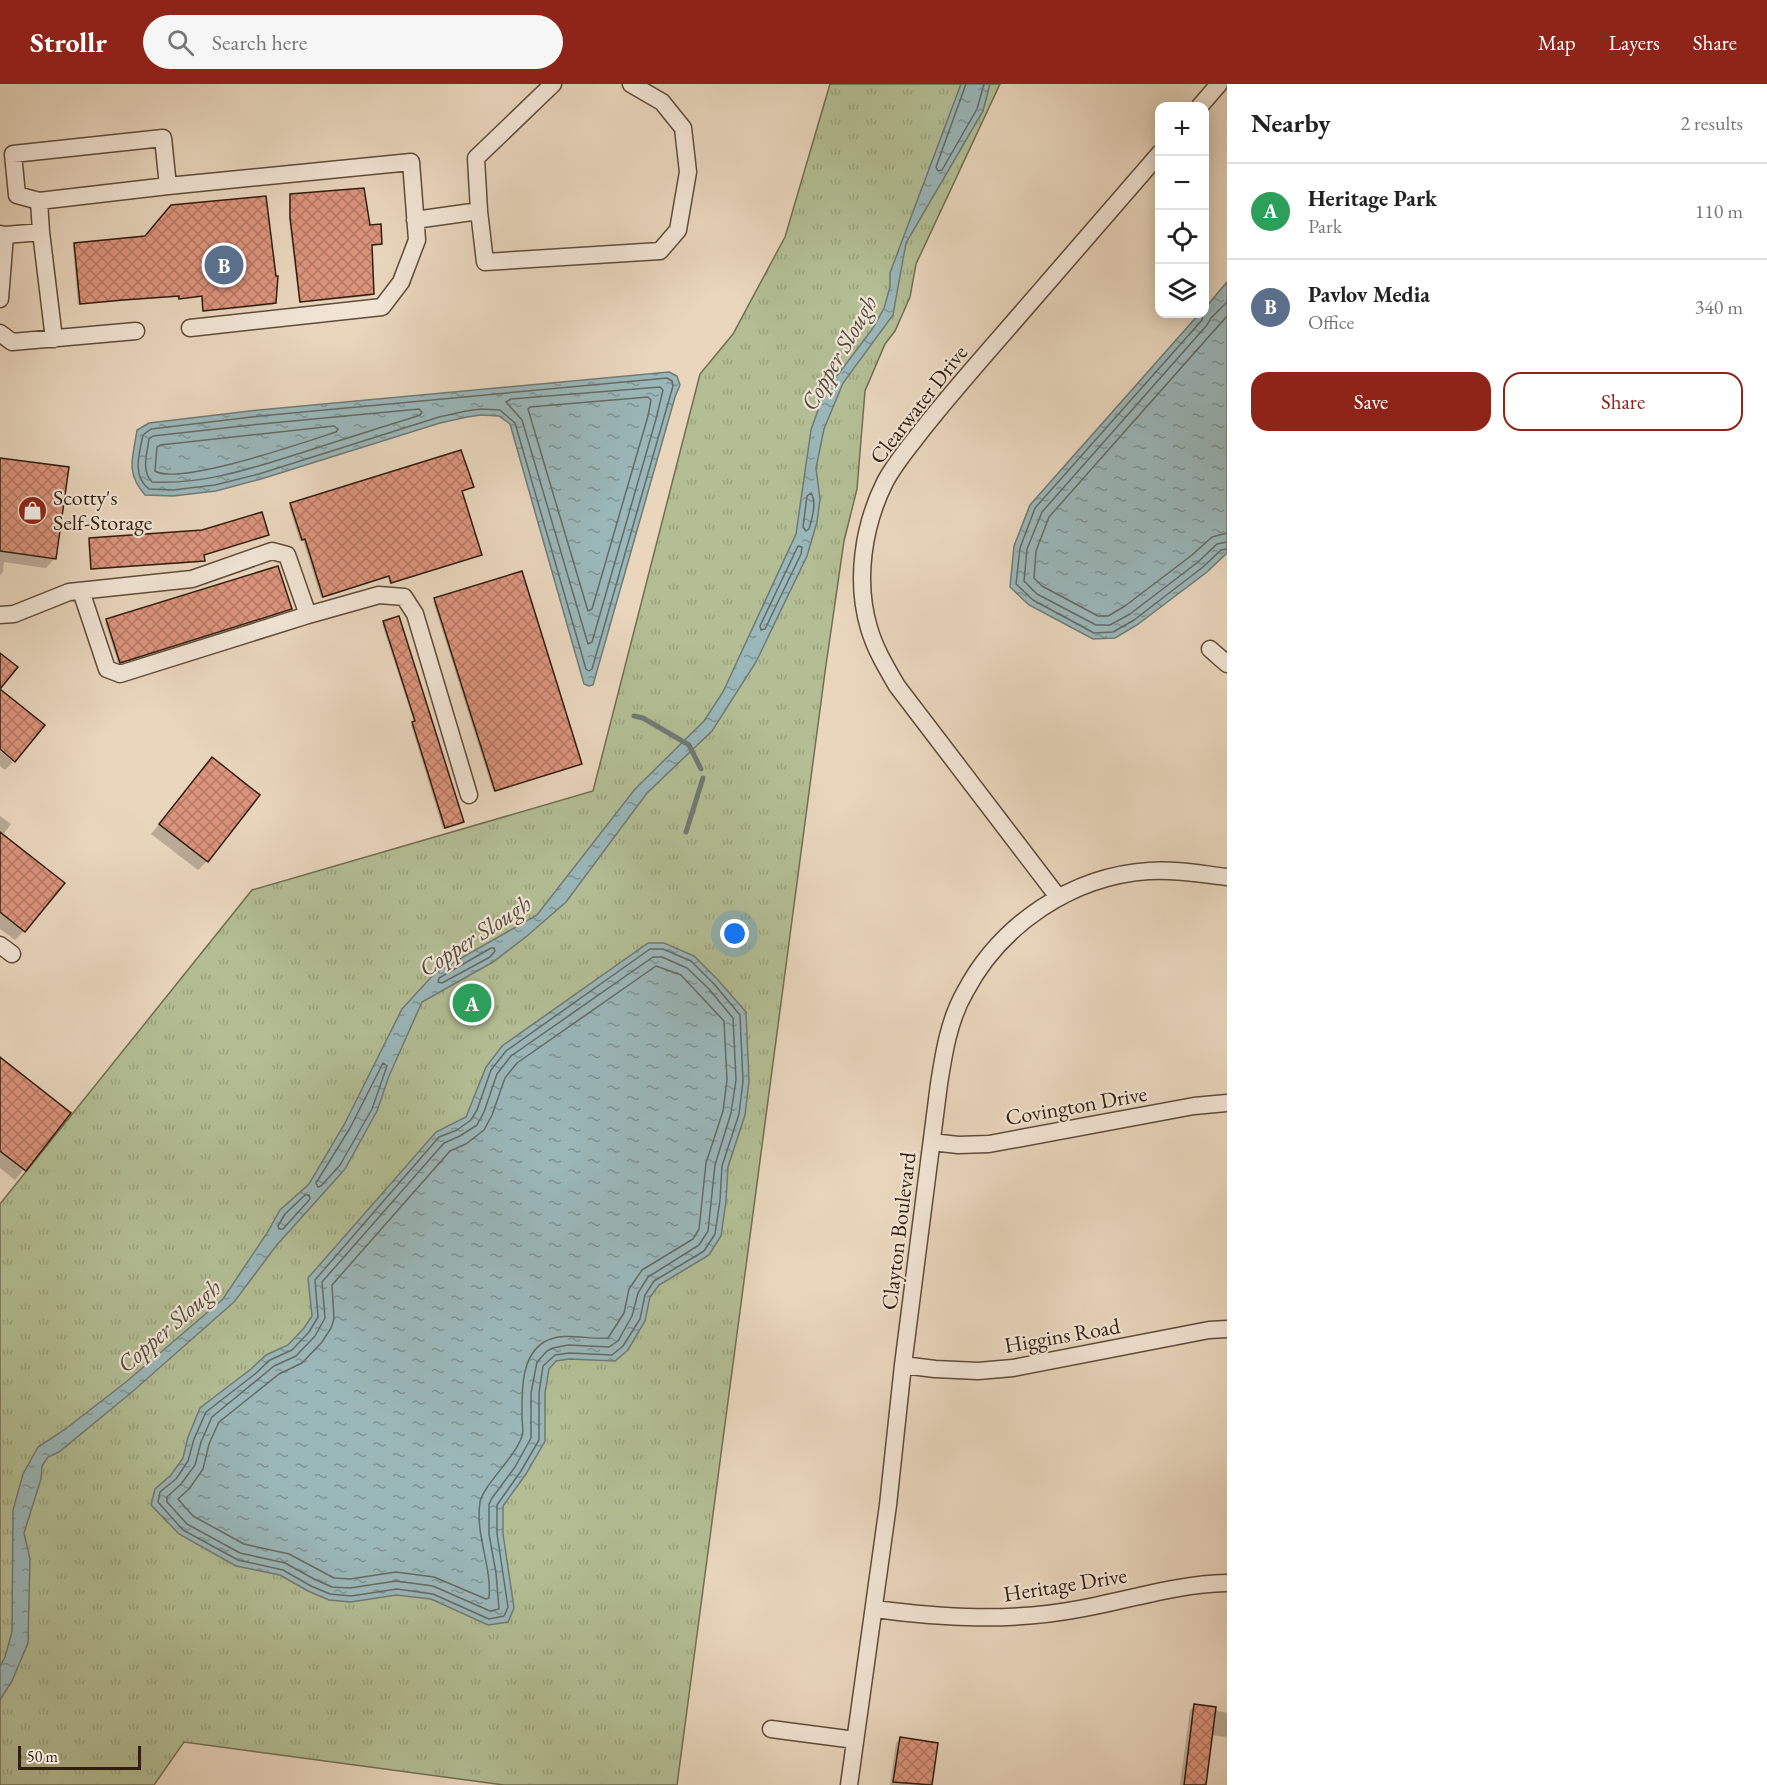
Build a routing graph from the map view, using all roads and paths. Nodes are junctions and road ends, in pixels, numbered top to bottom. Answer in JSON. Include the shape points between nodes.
{"nodes":[{"id":1,"x":552,"y":84,"type":"edge"},
{"id":2,"x":631,"y":84,"type":"edge"},
{"id":3,"x":1219,"y":84,"type":"edge"},
{"id":4,"x":1203,"y":102,"type":"edge"},
{"id":5,"x":1157,"y":156,"type":"edge"},
{"id":6,"x":168,"y":186,"type":"junction"},
{"id":7,"x":39,"y":201,"type":"junction"},
{"id":8,"x":479,"y":211,"type":"junction"},
{"id":9,"x":416,"y":219,"type":"junction"},
{"id":10,"x":41,"y":232,"type":"junction"},
{"id":11,"x":2,"y":235,"type":"edge"},
{"id":12,"x":0,"y":299,"type":"edge"},
{"id":13,"x":190,"y":328,"type":"dead end"},
{"id":14,"x":136,"y":331,"type":"dead end"},
{"id":15,"x":0,"y":333,"type":"edge"},
{"id":16,"x":54,"y":339,"type":"junction"},
{"id":17,"x":81,"y":591,"type":"junction"},
{"id":18,"x":0,"y":615,"type":"edge"},
{"id":19,"x":308,"y":615,"type":"junction"},
{"id":20,"x":1210,"y":649,"type":"dead end"},
{"id":21,"x":1227,"y":664,"type":"edge"},
{"id":22,"x":469,"y":795,"type":"dead end"},
{"id":23,"x":1227,"y":877,"type":"edge"},
{"id":24,"x":1058,"y":897,"type":"junction"},
{"id":25,"x":1227,"y":1103,"type":"edge"},
{"id":26,"x":932,"y":1142,"type":"junction"},
{"id":27,"x":1227,"y":1329,"type":"edge"},
{"id":28,"x":903,"y":1365,"type":"junction"},
{"id":29,"x":1227,"y":1583,"type":"edge"},
{"id":30,"x":874,"y":1609,"type":"junction"},
{"id":31,"x":771,"y":1729,"type":"dead end"},
{"id":32,"x":855,"y":1740,"type":"junction"},
{"id":33,"x":849,"y":1785,"type":"edge"}],
"edges":[{"from":1,"to":8,"type":"street","via":[[476,158]]},
{"from":2,"to":8,"type":"street","via":[[662,102],[682,128],[688,172],[678,230],[660,251],[485,262]]},
{"from":3,"to":4,"type":"street"},
{"from":5,"to":24,"type":"street","name":"Clearwater Drive","via":[[896,463],[876,505],[863,560],[864,608],[878,653],[897,686]]},
{"from":6,"to":7,"type":"street"},
{"from":6,"to":7,"type":"street","via":[[163,138],[12,154],[17,195]]},
{"from":6,"to":9,"type":"street","via":[[411,162]]},
{"from":7,"to":10,"type":"street"},
{"from":8,"to":9,"type":"street"},
{"from":9,"to":13,"type":"street","via":[[417,240],[401,282],[382,307]]},
{"from":10,"to":11,"type":"street"},
{"from":10,"to":16,"type":"street"},
{"from":11,"to":12,"type":"street"},
{"from":14,"to":16,"type":"street"},
{"from":15,"to":16,"type":"street","via":[[12,342]]},
{"from":17,"to":18,"type":"street","via":[[69,592],[15,614]]},
{"from":17,"to":19,"type":"street","via":[[192,579],[272,551],[286,555]]},
{"from":17,"to":19,"type":"street","via":[[107,669],[120,674]]},
{"from":19,"to":22,"type":"street","via":[[379,595],[404,597],[415,614]]},
{"from":20,"to":21,"type":"street"},
{"from":23,"to":24,"type":"street","name":"Clayton Boulevard","via":[[1149,871],[1119,875]]},
{"from":24,"to":26,"type":"street","name":"Clayton Boulevard","via":[[1000,942],[964,992],[947,1040]]},
{"from":25,"to":26,"type":"street","name":"Covington Drive","via":[[989,1144]]},
{"from":26,"to":28,"type":"street","name":"Clayton Boulevard"},
{"from":27,"to":28,"type":"street","name":"Higgins Road","via":[[1012,1368],[978,1371]]},
{"from":28,"to":30,"type":"street","name":"Clayton Boulevard"},
{"from":29,"to":30,"type":"street","name":"Heritage Drive","via":[[1192,1585],[1080,1609],[1006,1618],[952,1618]]},
{"from":30,"to":32,"type":"street","name":"Clayton Boulevard"},
{"from":31,"to":32,"type":"street"},
{"from":32,"to":33,"type":"street","name":"Clayton Boulevard"}]}
